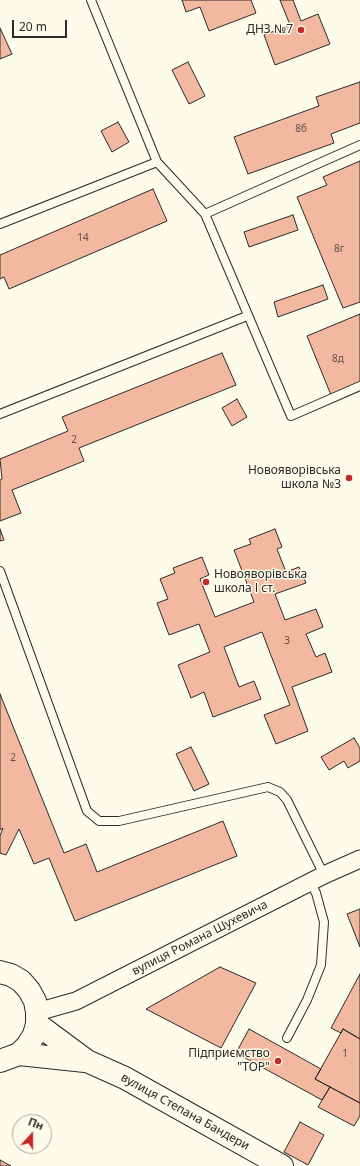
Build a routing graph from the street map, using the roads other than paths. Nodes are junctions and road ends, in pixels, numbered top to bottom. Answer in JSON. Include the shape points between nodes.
{"nodes":[{"id":1,"x":92,"y":0,"type":"edge"},
{"id":2,"x":360,"y":145,"type":"edge"},
{"id":3,"x":157,"y":162,"type":"junction"},
{"id":4,"x":204,"y":214,"type":"junction"},
{"id":5,"x":0,"y":224,"type":"edge"},
{"id":6,"x":247,"y":316,"type":"junction"},
{"id":7,"x":360,"y":386,"type":"edge"},
{"id":8,"x":0,"y":414,"type":"edge"},
{"id":9,"x":0,"y":571,"type":"edge"},
{"id":10,"x":360,"y":859,"type":"edge"},
{"id":11,"x":317,"y":878,"type":"junction"},
{"id":12,"x":4,"y":971,"type":"edge"},
{"id":13,"x":37,"y":1018,"type":"junction"},
{"id":14,"x":287,"y":1038,"type":"dead end"},
{"id":15,"x":9,"y":1057,"type":"edge"},
{"id":16,"x":87,"y":1061,"type":"junction"},
{"id":17,"x":271,"y":1163,"type":"edge"}],
"edges":[{"from":1,"to":3,"type":"lane"},
{"from":2,"to":4,"type":"lane"},
{"from":3,"to":4,"type":"lane"},
{"from":3,"to":5,"type":"lane"},
{"from":4,"to":6,"type":"lane"},
{"from":6,"to":7,"type":"lane","via":[[291,416]]},
{"from":6,"to":8,"type":"lane"},
{"from":9,"to":11,"type":"lane","via":[[87,811],[99,821],[119,821],[268,787],[280,792],[287,800]]},
{"from":10,"to":11,"type":"street","name":"вулиця Романа Шухевича"},
{"from":11,"to":13,"type":"street","name":"вулиця Романа Шухевича","via":[[76,1001]]},
{"from":11,"to":14,"type":"lane","via":[[316,893],[324,922],[321,965]]},
{"from":12,"to":13,"type":"street","via":[[21,981],[29,990],[35,1001]]},
{"from":13,"to":15,"type":"street","via":[[34,1036],[27,1046]]},
{"from":13,"to":16,"type":"street","name":"вулиця Степана Бандери"},
{"from":15,"to":16,"type":"street","name":"вулиця Степана Бандери"},
{"from":16,"to":17,"type":"street","name":"вулиця Степана Бандери","via":[[125,1078]]}]}
